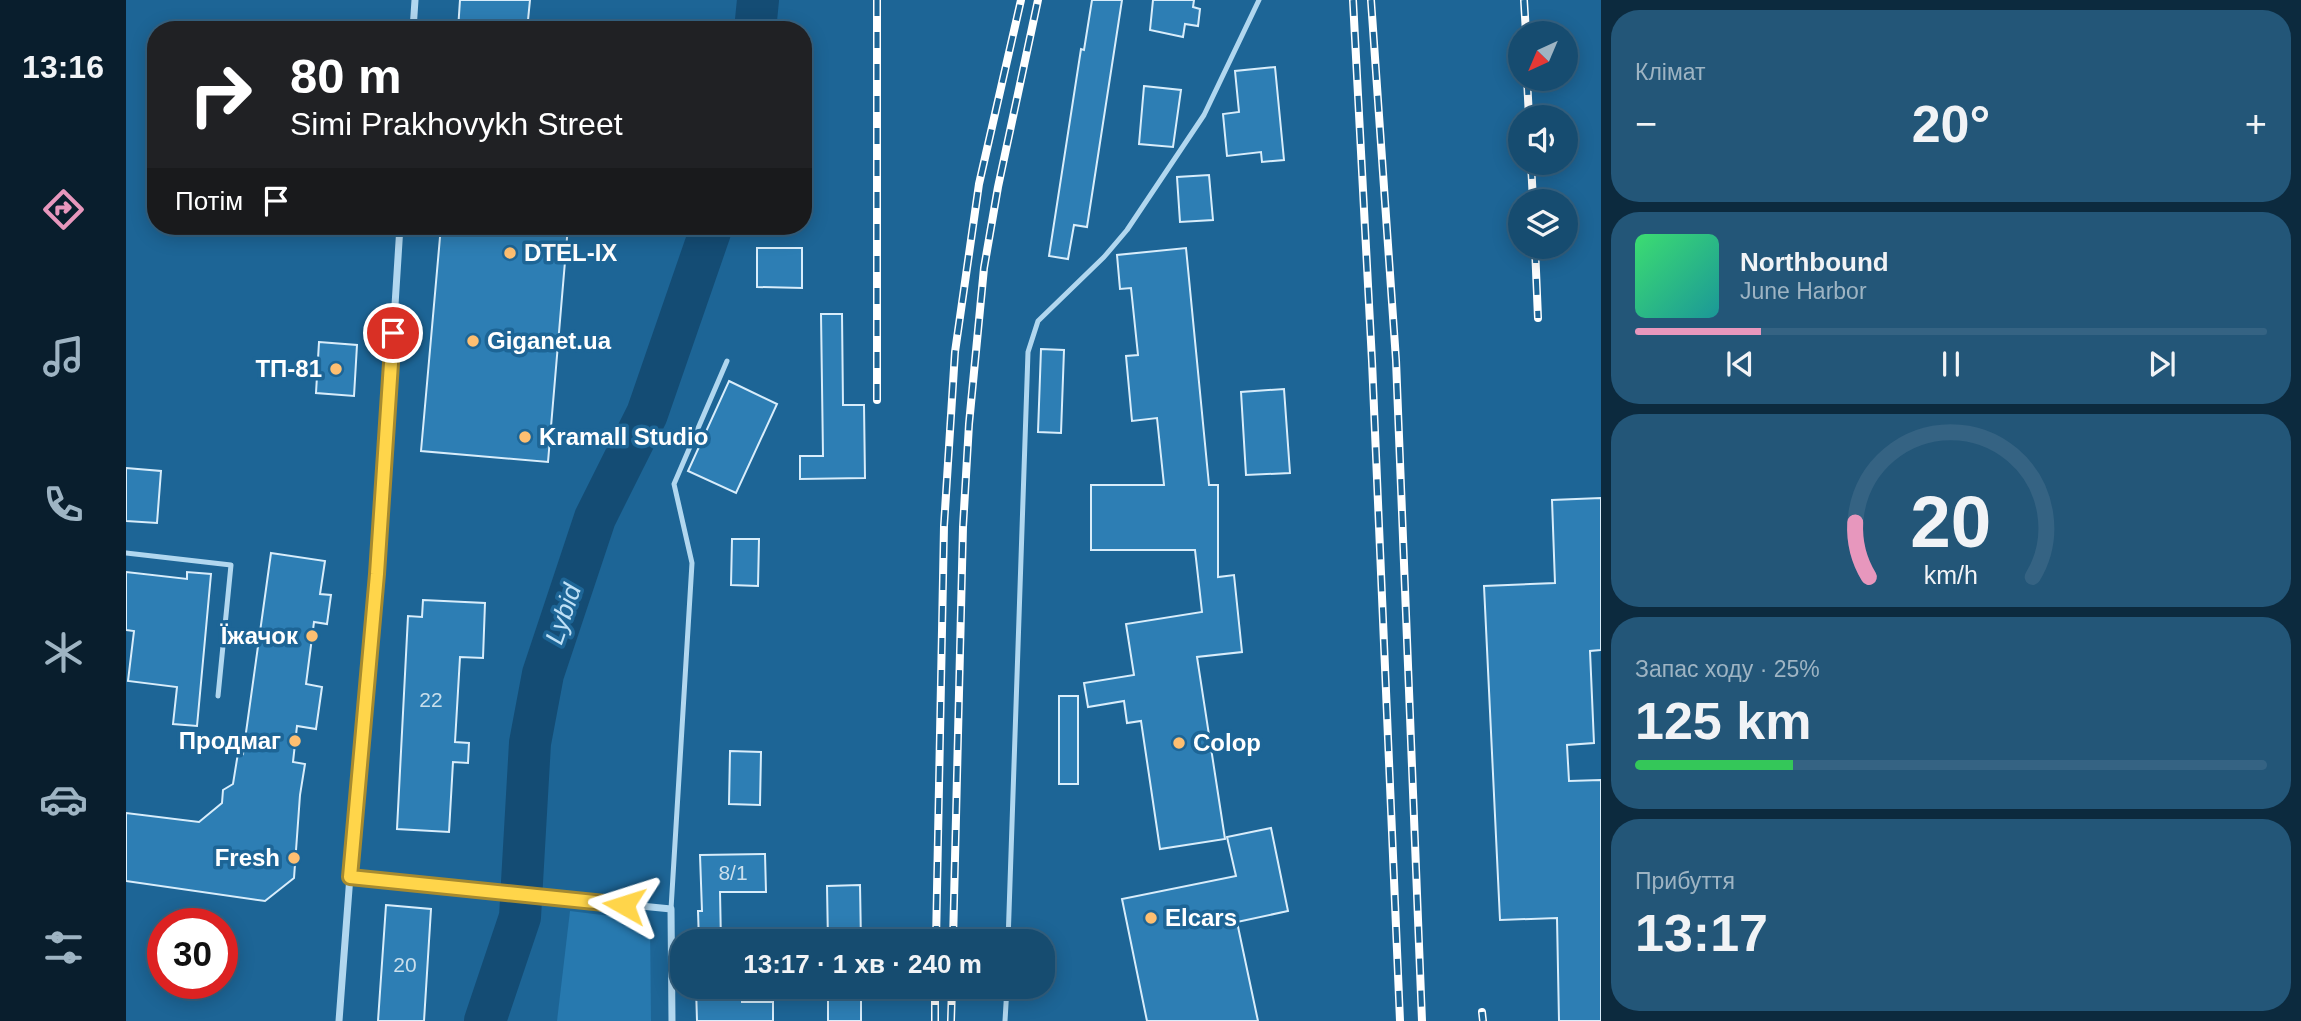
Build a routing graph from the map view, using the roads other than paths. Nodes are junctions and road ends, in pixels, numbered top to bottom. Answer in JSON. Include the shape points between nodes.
{"nodes":[{"id":1,"x":415,"y":0,"type":"edge"},
{"id":2,"x":1259,"y":0,"type":"edge"},
{"id":3,"x":414,"y":21,"type":"edge"},
{"id":4,"x":399,"y":235,"type":"edge"},
{"id":5,"x":727,"y":360,"type":"dead end"},
{"id":6,"x":126,"y":553,"type":"edge"},
{"id":7,"x":218,"y":696,"type":"dead end"},
{"id":8,"x":350,"y":877,"type":"junction"},
{"id":9,"x":671,"y":909,"type":"junction"},
{"id":10,"x":1008,"y":929,"type":"edge"},
{"id":11,"x":1006,"y":999,"type":"edge"},
{"id":12,"x":339,"y":1021,"type":"edge"},
{"id":13,"x":672,"y":1021,"type":"edge"},
{"id":14,"x":1005,"y":1021,"type":"edge"}],
"edges":[{"from":1,"to":3,"type":"street"},
{"from":2,"to":10,"type":"lane","via":[[1204,114],[1127,230],[1038,321],[1028,352]]},
{"from":4,"to":8,"type":"street","via":[[377,574]]},
{"from":5,"to":9,"type":"lane","via":[[674,484],[692,563]]},
{"from":6,"to":7,"type":"lane","via":[[231,565]]},
{"from":8,"to":9,"type":"street"},
{"from":8,"to":12,"type":"street"},
{"from":9,"to":13,"type":"street"},
{"from":11,"to":14,"type":"lane"}]}
